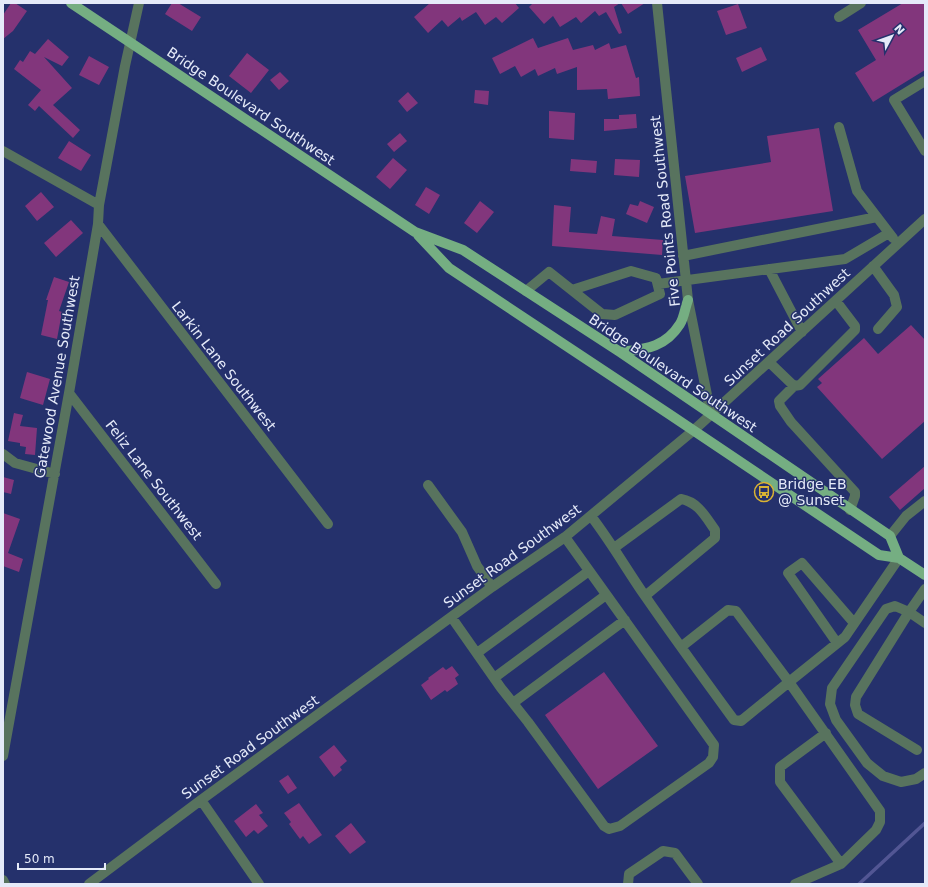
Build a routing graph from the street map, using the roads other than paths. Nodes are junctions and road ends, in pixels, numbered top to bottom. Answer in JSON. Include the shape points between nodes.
{"nodes":[{"id":1,"x":71,"y":3,"type":"edge"},
{"id":2,"x":139,"y":3,"type":"edge"},
{"id":3,"x":657,"y":3,"type":"edge"},
{"id":4,"x":861,"y":3,"type":"edge"},
{"id":5,"x":839,"y":16,"type":"dead end"},
{"id":6,"x":130,"y":42,"type":"junction"},
{"id":7,"x":925,"y":82,"type":"edge"},
{"id":8,"x":839,"y":127,"type":"dead end"},
{"id":9,"x":3,"y":151,"type":"edge"},
{"id":10,"x":925,"y":151,"type":"edge"},
{"id":11,"x":99,"y":205,"type":"junction"},
{"id":12,"x":877,"y":217,"type":"junction"},
{"id":13,"x":925,"y":219,"type":"edge"},
{"id":14,"x":98,"y":224,"type":"junction"},
{"id":15,"x":415,"y":232,"type":"junction"},
{"id":16,"x":889,"y":233,"type":"junction"},
{"id":17,"x":898,"y":244,"type":"junction"},
{"id":18,"x":683,"y":256,"type":"junction"},
{"id":19,"x":873,"y":266,"type":"junction"},
{"id":20,"x":769,"y":269,"type":"junction"},
{"id":21,"x":686,"y":281,"type":"junction"},
{"id":22,"x":658,"y":284,"type":"junction"},
{"id":23,"x":572,"y":290,"type":"junction"},
{"id":24,"x":526,"y":292,"type":"junction"},
{"id":25,"x":688,"y":300,"type":"junction"},
{"id":26,"x":836,"y":301,"type":"junction"},
{"id":27,"x":878,"y":329,"type":"dead end"},
{"id":28,"x":802,"y":332,"type":"junction"},
{"id":29,"x":620,"y":352,"type":"junction"},
{"id":30,"x":769,"y":362,"type":"junction"},
{"id":31,"x":794,"y":386,"type":"junction"},
{"id":32,"x":69,"y":393,"type":"junction"},
{"id":33,"x":711,"y":415,"type":"junction"},
{"id":34,"x":694,"y":430,"type":"junction"},
{"id":35,"x":3,"y":454,"type":"edge"},
{"id":36,"x":55,"y":474,"type":"junction"},
{"id":37,"x":428,"y":485,"type":"dead end"},
{"id":38,"x":925,"y":501,"type":"edge"},
{"id":39,"x":850,"y":510,"type":"junction"},
{"id":40,"x":590,"y":516,"type":"junction"},
{"id":41,"x":328,"y":524,"type":"dead end"},
{"id":42,"x":890,"y":536,"type":"junction"},
{"id":43,"x":565,"y":537,"type":"junction"},
{"id":44,"x":614,"y":548,"type":"junction"},
{"id":45,"x":899,"y":558,"type":"junction"},
{"id":46,"x":589,"y":571,"type":"junction"},
{"id":47,"x":925,"y":574,"type":"edge"},
{"id":48,"x":216,"y":584,"type":"dead end"},
{"id":49,"x":492,"y":587,"type":"junction"},
{"id":50,"x":925,"y":589,"type":"edge"},
{"id":51,"x":606,"y":595,"type":"junction"},
{"id":52,"x":645,"y":596,"type":"junction"},
{"id":53,"x":909,"y":612,"type":"junction"},
{"id":54,"x":452,"y":618,"type":"junction"},
{"id":55,"x":625,"y":620,"type":"junction"},
{"id":56,"x":854,"y":623,"type":"junction"},
{"id":57,"x":925,"y":623,"type":"edge"},
{"id":58,"x":838,"y":643,"type":"junction"},
{"id":59,"x":681,"y":647,"type":"junction"},
{"id":60,"x":477,"y":653,"type":"junction"},
{"id":61,"x":494,"y":678,"type":"junction"},
{"id":62,"x":789,"y":682,"type":"junction"},
{"id":63,"x":513,"y":703,"type":"junction"},
{"id":64,"x":826,"y":734,"type":"junction"},
{"id":65,"x":917,"y":750,"type":"dead end"},
{"id":66,"x":3,"y":756,"type":"edge"},
{"id":67,"x":925,"y":773,"type":"edge"},
{"id":68,"x":200,"y":800,"type":"junction"},
{"id":69,"x":841,"y":864,"type":"junction"},
{"id":70,"x":3,"y":880,"type":"edge"},
{"id":71,"x":5,"y":884,"type":"edge"},
{"id":72,"x":89,"y":884,"type":"edge"},
{"id":73,"x":259,"y":884,"type":"edge"},
{"id":74,"x":628,"y":884,"type":"edge"},
{"id":75,"x":698,"y":884,"type":"edge"},
{"id":76,"x":795,"y":884,"type":"edge"}],
"edges":[{"from":1,"to":6,"type":"main road","name":"Bridge Boulevard Southwest"},
{"from":2,"to":6,"type":"street","name":"Gatewood Avenue Southwest"},
{"from":3,"to":18,"type":"street","name":"Five Points Road Southwest"},
{"from":4,"to":5,"type":"street"},
{"from":6,"to":11,"type":"street","name":"Gatewood Avenue Southwest"},
{"from":6,"to":15,"type":"main road","name":"Bridge Boulevard Southwest"},
{"from":7,"to":10,"type":"street","via":[[894,100]]},
{"from":8,"to":12,"type":"street","via":[[858,191]]},
{"from":9,"to":11,"type":"street"},
{"from":11,"to":14,"type":"street","name":"Gatewood Avenue Southwest"},
{"from":12,"to":16,"type":"street"},
{"from":12,"to":18,"type":"street"},
{"from":13,"to":17,"type":"street","name":"Sunset Road Southwest"},
{"from":14,"to":32,"type":"street","name":"Gatewood Avenue Southwest"},
{"from":14,"to":41,"type":"street","name":"Larkin Lane Southwest"},
{"from":15,"to":24,"type":"main road","name":"Bridge Boulevard Southwest","via":[[463,250]]},
{"from":15,"to":34,"type":"main road","name":"Bridge Boulevard Southwest","via":[[449,268]]},
{"from":16,"to":17,"type":"street"},
{"from":16,"to":20,"type":"street","via":[[845,259]]},
{"from":17,"to":19,"type":"street","name":"Sunset Road Southwest"},
{"from":18,"to":21,"type":"street","name":"Five Points Road Southwest"},
{"from":19,"to":26,"type":"street","name":"Sunset Road Southwest"},
{"from":19,"to":27,"type":"street","via":[[894,295],[898,307]]},
{"from":20,"to":21,"type":"street"},
{"from":20,"to":28,"type":"street"},
{"from":21,"to":22,"type":"street"},
{"from":21,"to":25,"type":"street","name":"Five Points Road Southwest"},
{"from":22,"to":23,"type":"street","via":[[656,278],[631,272]]},
{"from":22,"to":23,"type":"street","via":[[660,294],[615,315],[602,314]]},
{"from":23,"to":24,"type":"street","via":[[549,272]]},
{"from":24,"to":29,"type":"main road","name":"Bridge Boulevard Southwest"},
{"from":25,"to":29,"type":"main road","via":[[680,324],[665,341],[648,349]]},
{"from":25,"to":33,"type":"street","name":"Five Points Road Southwest"},
{"from":26,"to":28,"type":"street","name":"Sunset Road Southwest"},
{"from":26,"to":31,"type":"street","via":[[855,326],[855,330],[800,385]]},
{"from":28,"to":30,"type":"street","name":"Sunset Road Southwest"},
{"from":29,"to":33,"type":"main road","name":"Bridge Boulevard Southwest"},
{"from":30,"to":31,"type":"street"},
{"from":30,"to":33,"type":"street","name":"Sunset Road Southwest"},
{"from":31,"to":39,"type":"street","via":[[779,401],[780,406],[791,422],[855,492]]},
{"from":32,"to":36,"type":"street","name":"Gatewood Avenue Southwest"},
{"from":32,"to":48,"type":"street","name":"Feliz Lane Southwest"},
{"from":33,"to":34,"type":"street","name":"Sunset Road Southwest"},
{"from":33,"to":39,"type":"main road","name":"Bridge Boulevard Southwest"},
{"from":34,"to":40,"type":"street","name":"Sunset Road Southwest"},
{"from":34,"to":45,"type":"main road","name":"Bridge Boulevard Southwest","via":[[879,555]]},
{"from":35,"to":36,"type":"street","via":[[15,463]]},
{"from":36,"to":66,"type":"street","name":"Gatewood Avenue Southwest"},
{"from":37,"to":49,"type":"street","via":[[462,532],[477,566]]},
{"from":38,"to":42,"type":"street","via":[[906,516]]},
{"from":39,"to":42,"type":"main road","name":"Bridge Boulevard Southwest"},
{"from":40,"to":43,"type":"street","name":"Sunset Road Southwest"},
{"from":40,"to":44,"type":"street"},
{"from":42,"to":45,"type":"main road"},
{"from":43,"to":46,"type":"street"},
{"from":43,"to":49,"type":"street","name":"Sunset Road Southwest"},
{"from":44,"to":52,"type":"street"},
{"from":44,"to":52,"type":"street","via":[[680,499],[697,506],[716,530],[715,538]]},
{"from":45,"to":47,"type":"main road","name":"Bridge Boulevard Southwest"},
{"from":45,"to":56,"type":"street"},
{"from":46,"to":51,"type":"street"},
{"from":46,"to":60,"type":"street"},
{"from":49,"to":54,"type":"street","name":"Sunset Road Southwest"},
{"from":50,"to":53,"type":"street"},
{"from":51,"to":55,"type":"street"},
{"from":51,"to":61,"type":"street"},
{"from":52,"to":59,"type":"street"},
{"from":53,"to":57,"type":"street"},
{"from":53,"to":65,"type":"street","via":[[856,697],[855,704],[858,714]]},
{"from":53,"to":67,"type":"street","via":[[895,606],[886,609],[832,688],[830,704],[836,720],[867,764],[883,776],[901,782],[916,779]]},
{"from":54,"to":60,"type":"street"},
{"from":54,"to":68,"type":"street","name":"Sunset Road Southwest"},
{"from":55,"to":63,"type":"street"},
{"from":55,"to":63,"type":"street","via":[[714,745],[709,763],[620,826],[609,829],[604,826]]},
{"from":56,"to":58,"type":"street"},
{"from":56,"to":58,"type":"street","via":[[802,563],[788,573]]},
{"from":58,"to":62,"type":"street"},
{"from":59,"to":62,"type":"street","via":[[728,610],[736,611]]},
{"from":59,"to":62,"type":"street","via":[[734,720],[741,721]]},
{"from":60,"to":61,"type":"street"},
{"from":61,"to":63,"type":"street"},
{"from":62,"to":64,"type":"street"},
{"from":64,"to":69,"type":"street","via":[[880,811],[880,822],[876,830]]},
{"from":64,"to":69,"type":"street","via":[[780,767],[780,782]]},
{"from":68,"to":72,"type":"street","name":"Sunset Road Southwest"},
{"from":68,"to":73,"type":"street"},
{"from":69,"to":76,"type":"street"},
{"from":70,"to":71,"type":"street"},
{"from":74,"to":75,"type":"street","via":[[629,874],[664,851],[675,852]]}]}
